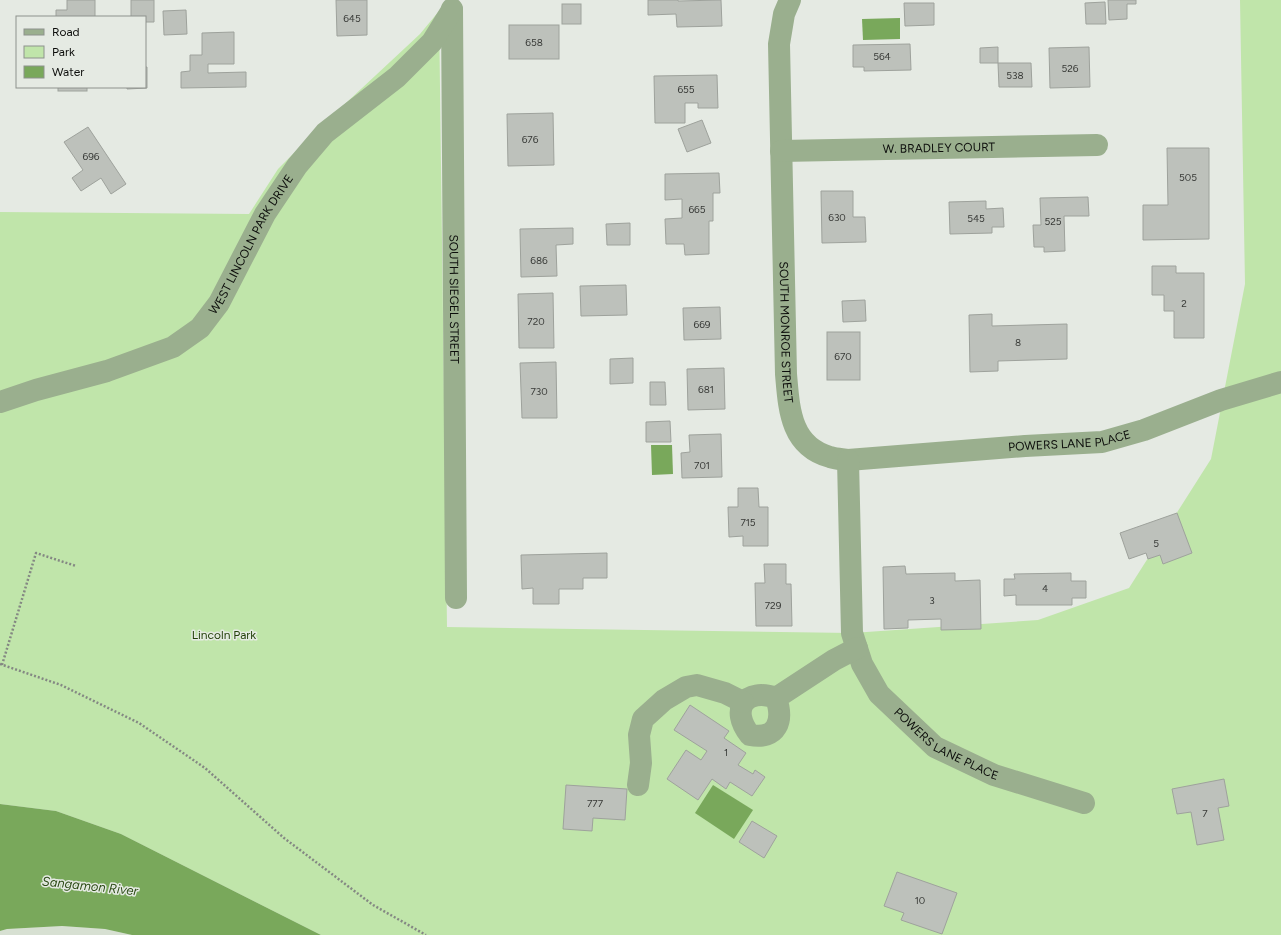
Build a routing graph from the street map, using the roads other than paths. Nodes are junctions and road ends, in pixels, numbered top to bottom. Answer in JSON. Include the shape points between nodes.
{"nodes":[{"id":1,"x":790,"y":0,"type":"edge"},
{"id":2,"x":452,"y":5,"type":"edge"},
{"id":3,"x":1097,"y":144,"type":"dead end"},
{"id":4,"x":781,"y":151,"type":"junction"},
{"id":5,"x":1281,"y":382,"type":"edge"},
{"id":6,"x":0,"y":402,"type":"edge"},
{"id":7,"x":848,"y":460,"type":"junction"},
{"id":8,"x":456,"y":598,"type":"dead end"},
{"id":9,"x":855,"y":640,"type":"junction"},
{"id":10,"x":776,"y":698,"type":"junction"},
{"id":11,"x":743,"y":702,"type":"junction"},
{"id":12,"x":638,"y":785,"type":"dead end"},
{"id":13,"x":1084,"y":803,"type":"dead end"}],
"edges":[{"from":1,"to":4,"type":"street","name":"SOUTH MONROE STREET","via":[[784,14],[779,44]]},
{"from":2,"to":6,"type":"street","name":"WEST LINCOLN PARK DRIVE","via":[[432,42],[397,77],[325,133],[297,166],[265,214],[219,303],[200,328],[173,347],[107,371]]},
{"from":2,"to":8,"type":"street","name":"SOUTH SIEGEL STREET"},
{"from":3,"to":4,"type":"street","name":"W. BRADLEY COURT"},
{"from":4,"to":7,"type":"street","name":"SOUTH MONROE STREET","via":[[786,374],[790,410],[799,436],[812,449],[830,457]]},
{"from":5,"to":7,"type":"street","name":"POWERS LANE PLACE","via":[[1221,400],[1144,430],[1102,442]]},
{"from":7,"to":9,"type":"street"},
{"from":9,"to":10,"type":"street","via":[[834,660]]},
{"from":9,"to":13,"type":"street","name":"POWERS LANE PLACE","via":[[862,664],[879,694],[936,747],[994,775]]},
{"from":10,"to":11,"type":"street","via":[[759,695]]},
{"from":10,"to":11,"type":"street","via":[[780,708],[780,719],[776,729],[769,734],[758,736],[750,735],[741,720]]},
{"from":11,"to":12,"type":"street","via":[[725,693],[698,685],[686,687],[664,700],[643,719],[639,735],[641,763]]}]}
